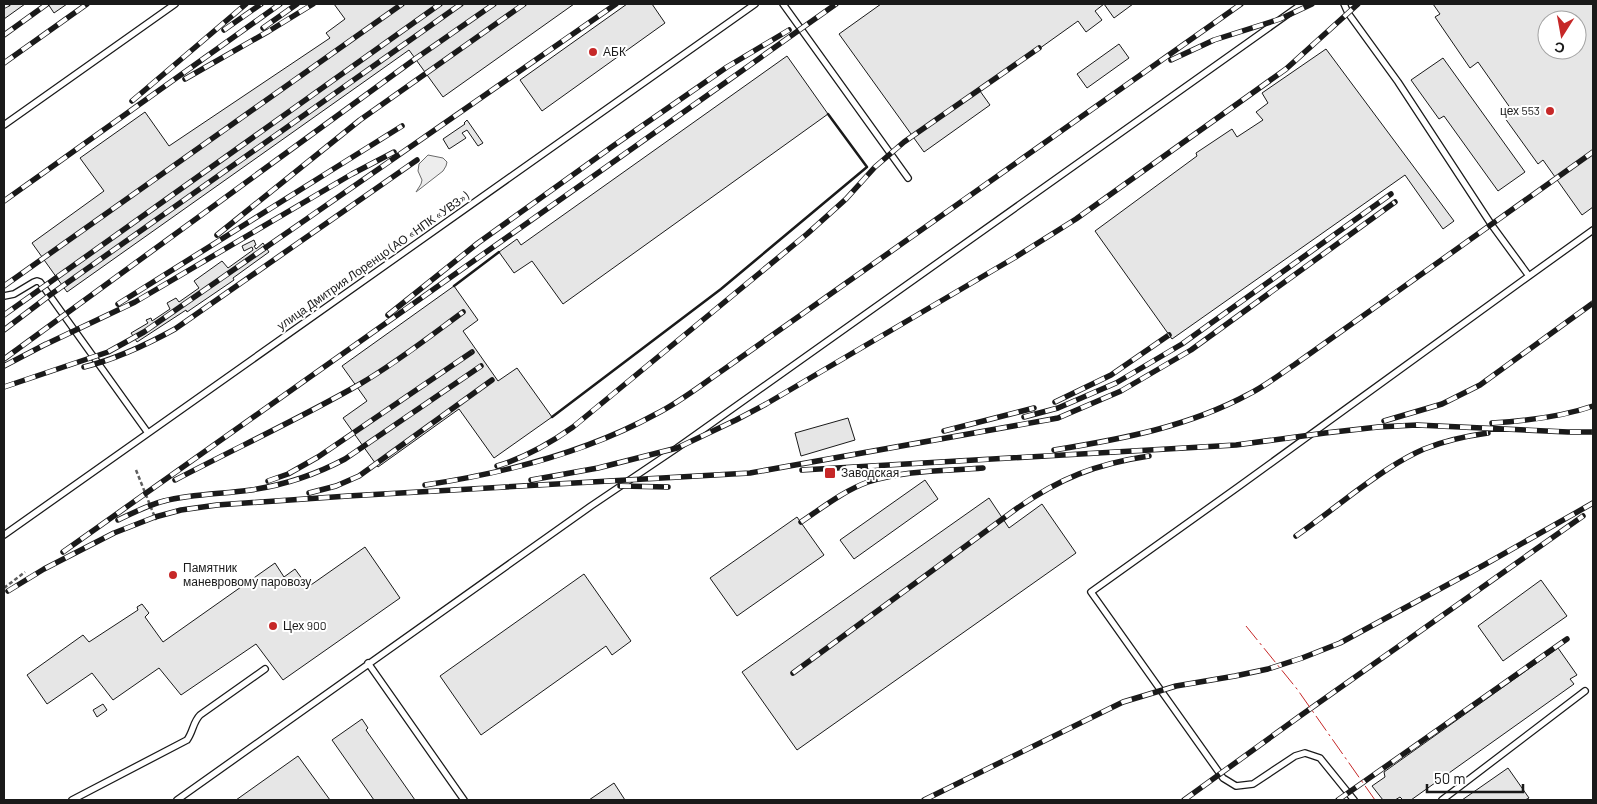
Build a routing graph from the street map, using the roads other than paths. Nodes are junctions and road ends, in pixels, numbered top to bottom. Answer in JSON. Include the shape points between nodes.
{"nodes":[{"id":1,"x":175,"y":4,"type":"edge"},
{"id":2,"x":755,"y":4,"type":"edge"},
{"id":3,"x":783,"y":4,"type":"edge"},
{"id":4,"x":1302,"y":4,"type":"edge"},
{"id":5,"x":1344,"y":4,"type":"edge"},
{"id":6,"x":4,"y":125,"type":"edge"},
{"id":7,"x":908,"y":178,"type":"dead end"},
{"id":8,"x":1593,"y":230,"type":"edge"},
{"id":9,"x":1529,"y":276,"type":"junction"},
{"id":10,"x":4,"y":296,"type":"edge"},
{"id":11,"x":148,"y":433,"type":"junction"},
{"id":12,"x":4,"y":535,"type":"edge"},
{"id":13,"x":368,"y":663,"type":"junction"},
{"id":14,"x":265,"y":669,"type":"dead end"},
{"id":15,"x":1585,"y":691,"type":"dead end"},
{"id":16,"x":72,"y":800,"type":"edge"},
{"id":17,"x":177,"y":800,"type":"edge"},
{"id":18,"x":464,"y":800,"type":"edge"},
{"id":19,"x":1354,"y":800,"type":"edge"},
{"id":20,"x":1442,"y":800,"type":"edge"}],
"edges":[{"from":1,"to":6,"type":"lane"},
{"from":2,"to":11,"type":"lane","name":"улица Дмитрия Лоренцо (АО «НПК «УВЗ»)"},
{"from":3,"to":7,"type":"lane"},
{"from":4,"to":13,"type":"lane"},
{"from":5,"to":9,"type":"lane"},
{"from":8,"to":9,"type":"lane"},
{"from":9,"to":19,"type":"lane","via":[[1092,592],[1223,778],[1236,786],[1253,784],[1295,756],[1305,753],[1320,758]]},
{"from":10,"to":11,"type":"lane","via":[[40,282]]},
{"from":11,"to":12,"type":"lane","name":"улица Дмитрия Лоренцо (АО «НПК «УВЗ»)"},
{"from":13,"to":17,"type":"lane"},
{"from":13,"to":18,"type":"lane"},
{"from":14,"to":16,"type":"lane","via":[[200,715],[187,740]]},
{"from":15,"to":20,"type":"lane"}]}
